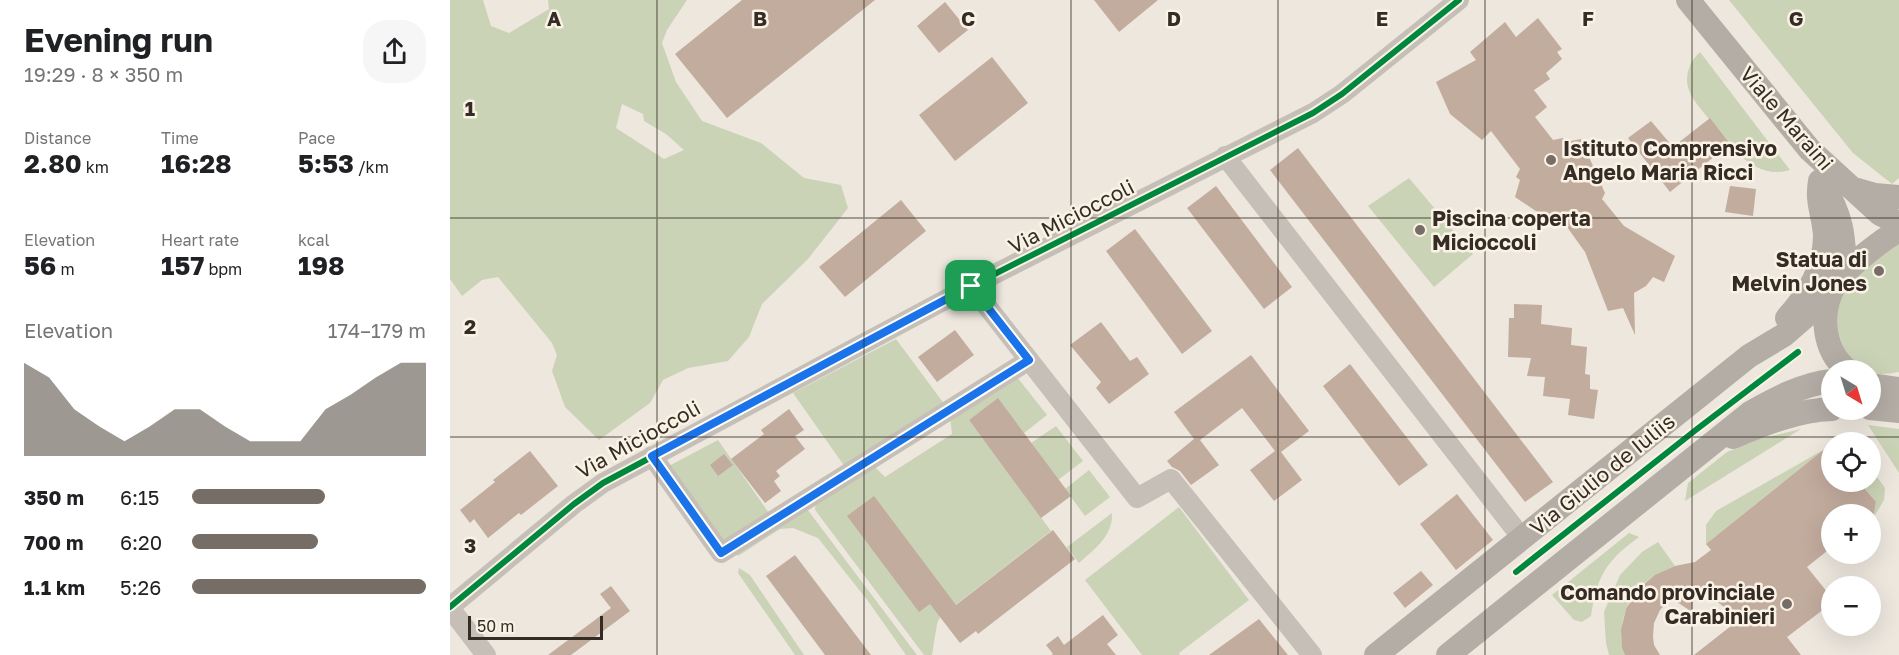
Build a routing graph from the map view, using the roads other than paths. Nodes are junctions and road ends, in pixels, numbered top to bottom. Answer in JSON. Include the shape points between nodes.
{"nodes":[{"id":1,"x":1459,"y":0,"type":"edge"},
{"id":2,"x":1688,"y":0,"type":"edge"},
{"id":3,"x":1810,"y":150,"type":"junction"},
{"id":4,"x":1225,"y":156,"type":"junction"},
{"id":5,"x":1821,"y":181,"type":"junction"},
{"id":6,"x":1851,"y":188,"type":"junction"},
{"id":7,"x":1899,"y":197,"type":"edge"},
{"id":8,"x":1899,"y":224,"type":"edge"},
{"id":9,"x":1899,"y":230,"type":"edge"},
{"id":10,"x":1845,"y":272,"type":"junction"},
{"id":11,"x":971,"y":286,"type":"junction"},
{"id":12,"x":1830,"y":295,"type":"junction"},
{"id":13,"x":1749,"y":356,"type":"junction"},
{"id":14,"x":1029,"y":360,"type":"junction"},
{"id":15,"x":1839,"y":360,"type":"edge"},
{"id":16,"x":1821,"y":382,"type":"edge"},
{"id":17,"x":1881,"y":387,"type":"edge"},
{"id":18,"x":1899,"y":389,"type":"edge"},
{"id":19,"x":1881,"y":409,"type":"edge"},
{"id":20,"x":1821,"y":411,"type":"edge"},
{"id":21,"x":1899,"y":411,"type":"edge"},
{"id":22,"x":1704,"y":451,"type":"junction"},
{"id":23,"x":652,"y":456,"type":"junction"},
{"id":24,"x":1522,"y":538,"type":"junction"},
{"id":25,"x":450,"y":608,"type":"edge"},
{"id":26,"x":486,"y":655,"type":"edge"},
{"id":27,"x":1312,"y":655,"type":"edge"},
{"id":28,"x":1376,"y":655,"type":"edge"},
{"id":29,"x":1448,"y":655,"type":"edge"}],
"edges":[{"from":1,"to":4,"type":"street","name":"Via Micioccoli","via":[[1342,94]]},
{"from":2,"to":3,"type":"main road","name":"Viale Maraini"},
{"from":3,"to":5,"type":"main road"},
{"from":3,"to":6,"type":"main road","name":"Viale Maraini"},
{"from":4,"to":11,"type":"street","name":"Via Micioccoli"},
{"from":4,"to":24,"type":"street"},
{"from":5,"to":10,"type":"main road","via":[[1836,206],[1844,234]]},
{"from":5,"to":13,"type":"main road","via":[[1817,196],[1825,236],[1821,262],[1803,300]]},
{"from":6,"to":7,"type":"main road"},
{"from":6,"to":8,"type":"main road","name":"Viale Maraini","via":[[1880,214]]},
{"from":9,"to":10,"type":"main road"},
{"from":10,"to":12,"type":"main road"},
{"from":11,"to":14,"type":"street"},
{"from":11,"to":23,"type":"street","name":"Via Micioccoli"},
{"from":12,"to":13,"type":"main road","name":"Via Giulio de Iuliis","via":[[1784,335]]},
{"from":12,"to":15,"type":"main road","via":[[1825,318],[1827,337]]},
{"from":13,"to":24,"type":"main road","name":"Via Giulio de Iuliis"},
{"from":14,"to":23,"type":"street","via":[[721,553]]},
{"from":14,"to":27,"type":"street","via":[[1137,498],[1171,479]]},
{"from":16,"to":22,"type":"main road","via":[[1780,396],[1750,413]]},
{"from":17,"to":18,"type":"main road"},
{"from":19,"to":21,"type":"main road"},
{"from":20,"to":22,"type":"main road","via":[[1758,426]]},
{"from":22,"to":29,"type":"main road"},
{"from":23,"to":25,"type":"street","name":"Via Micioccoli","via":[[588,493]]},
{"from":24,"to":28,"type":"main road","name":"Via Giulio de Iuliis"},
{"from":25,"to":26,"type":"street"}]}
